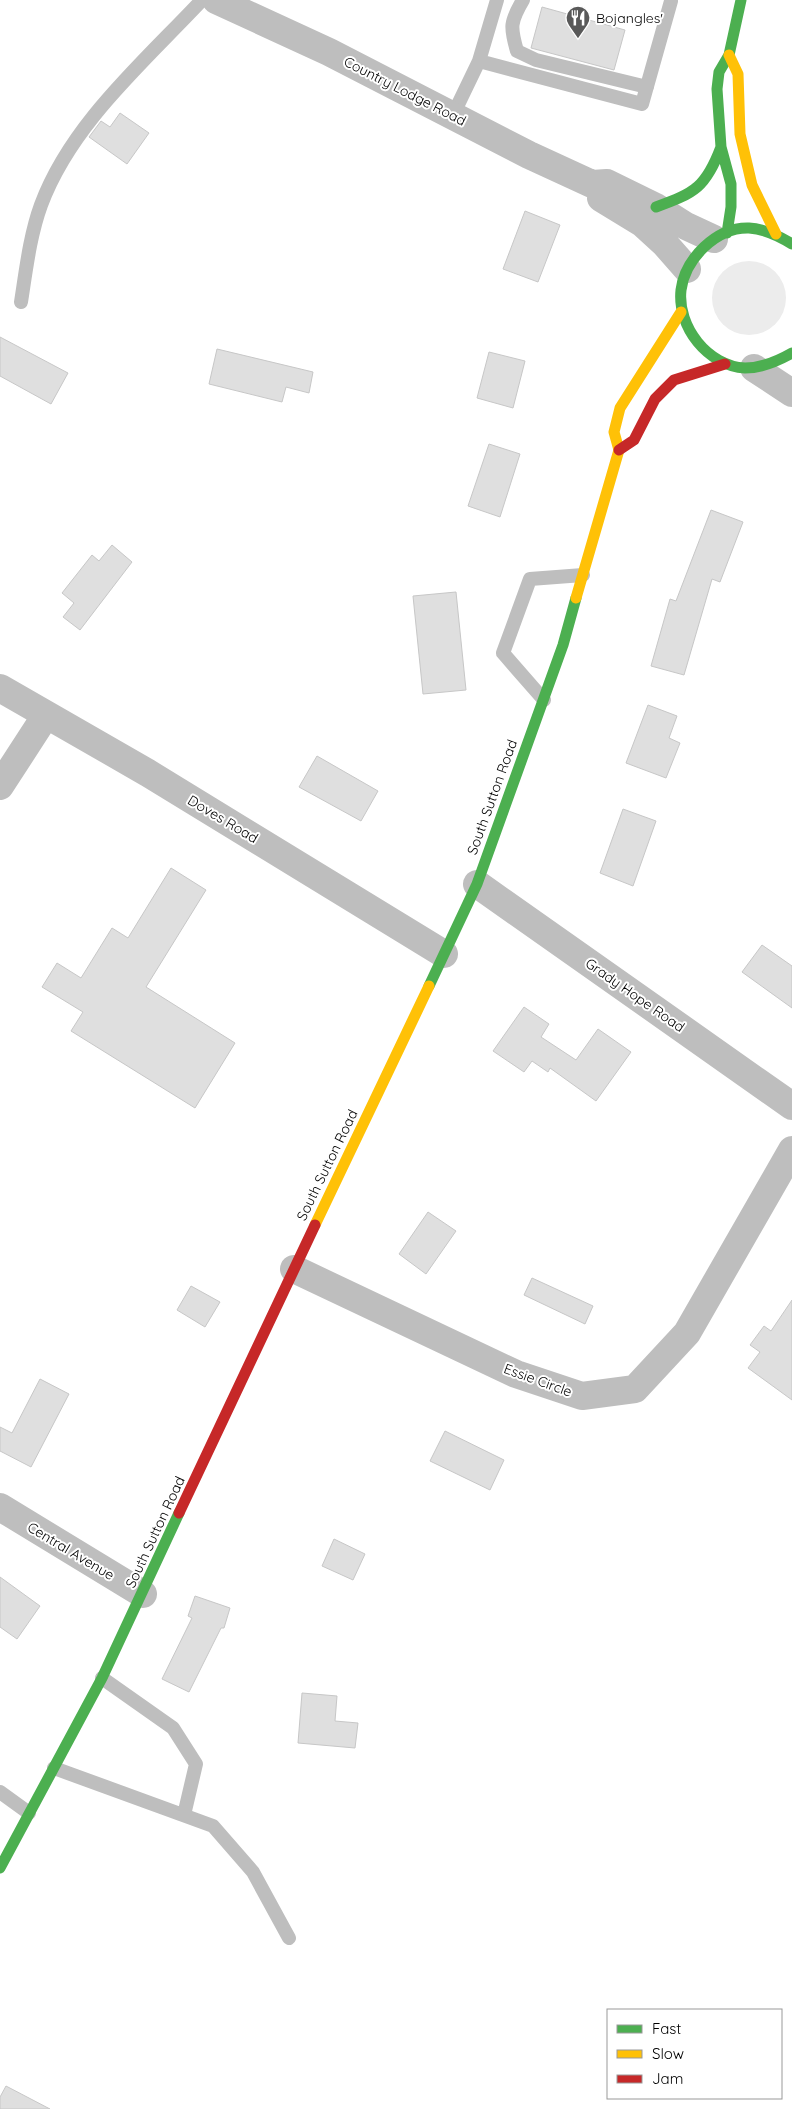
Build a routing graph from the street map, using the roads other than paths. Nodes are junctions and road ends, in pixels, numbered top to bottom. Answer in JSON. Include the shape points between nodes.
{"nodes":[{"id":1,"x":202,"y":0,"type":"edge"},
{"id":2,"x":216,"y":0,"type":"edge"},
{"id":3,"x":498,"y":0,"type":"edge"},
{"id":4,"x":523,"y":0,"type":"edge"},
{"id":5,"x":671,"y":0,"type":"edge"},
{"id":6,"x":741,"y":0,"type":"edge"},
{"id":7,"x":729,"y":55,"type":"junction"},
{"id":8,"x":479,"y":61,"type":"junction"},
{"id":9,"x":647,"y":87,"type":"junction"},
{"id":10,"x":453,"y":116,"type":"junction"},
{"id":11,"x":720,"y":147,"type":"junction"},
{"id":12,"x":592,"y":184,"type":"junction"},
{"id":13,"x":656,"y":207,"type":"junction"},
{"id":14,"x":776,"y":234,"type":"junction"},
{"id":15,"x":721,"y":236,"type":"junction"},
{"id":16,"x":792,"y":244,"type":"edge"},
{"id":17,"x":687,"y":269,"type":"junction"},
{"id":18,"x":21,"y":302,"type":"dead end"},
{"id":19,"x":681,"y":312,"type":"junction"},
{"id":20,"x":792,"y":353,"type":"edge"},
{"id":21,"x":725,"y":364,"type":"junction"},
{"id":22,"x":754,"y":368,"type":"junction"},
{"id":23,"x":792,"y":393,"type":"edge"},
{"id":24,"x":619,"y":450,"type":"junction"},
{"id":25,"x":583,"y":575,"type":"junction"},
{"id":26,"x":0,"y":688,"type":"edge"},
{"id":27,"x":544,"y":700,"type":"junction"},
{"id":28,"x":46,"y":715,"type":"junction"},
{"id":29,"x":0,"y":786,"type":"edge"},
{"id":30,"x":477,"y":884,"type":"junction"},
{"id":31,"x":444,"y":954,"type":"junction"},
{"id":32,"x":792,"y":1106,"type":"edge"},
{"id":33,"x":792,"y":1150,"type":"edge"},
{"id":34,"x":294,"y":1269,"type":"junction"},
{"id":35,"x":0,"y":1508,"type":"edge"},
{"id":36,"x":143,"y":1594,"type":"junction"},
{"id":37,"x":102,"y":1678,"type":"junction"},
{"id":38,"x":54,"y":1768,"type":"junction"},
{"id":39,"x":0,"y":1792,"type":"edge"},
{"id":40,"x":29,"y":1814,"type":"junction"},
{"id":41,"x":184,"y":1815,"type":"junction"},
{"id":42,"x":0,"y":1868,"type":"edge"},
{"id":43,"x":289,"y":1938,"type":"dead end"}],
"edges":[{"from":1,"to":18,"type":"lane","via":[[106,102],[72,145],[41,206],[28,256]]},
{"from":2,"to":10,"type":"street","name":"Country Lodge Road","via":[[329,52]]},
{"from":3,"to":8,"type":"lane"},
{"from":4,"to":9,"type":"lane","via":[[511,32],[517,51],[536,60]]},
{"from":5,"to":9,"type":"lane"},
{"from":6,"to":7,"type":"main road"},
{"from":7,"to":11,"type":"main road","via":[[719,72],[717,89]]},
{"from":7,"to":14,"type":"main road","via":[[738,74],[740,134],[752,185]]},
{"from":8,"to":9,"type":"lane","via":[[642,104]]},
{"from":8,"to":10,"type":"lane"},
{"from":10,"to":12,"type":"street","name":"Country Lodge Road"},
{"from":11,"to":13,"type":"main road","via":[[713,169],[691,195]]},
{"from":11,"to":15,"type":"main road","via":[[731,184],[731,207]]},
{"from":12,"to":13,"type":"street","name":"Country Lodge Road","via":[[607,183]]},
{"from":12,"to":17,"type":"street","name":"Country Lodge Road","via":[[601,198],[642,223]]},
{"from":13,"to":15,"type":"street","name":"Country Lodge Road","via":[[686,226]]},
{"from":14,"to":15,"type":"main road","via":[[743,230]]},
{"from":14,"to":16,"type":"main road"},
{"from":15,"to":17,"type":"main road","via":[[698,252]]},
{"from":17,"to":19,"type":"main road","via":[[681,290]]},
{"from":19,"to":21,"type":"main road","via":[[690,333],[704,352]]},
{"from":19,"to":24,"type":"main road","name":"South Sutton Road","via":[[620,408],[614,432]]},
{"from":20,"to":22,"type":"main road","via":[[776,363]]},
{"from":21,"to":22,"type":"main road"},
{"from":21,"to":24,"type":"main road","via":[[674,380],[655,400],[634,440]]},
{"from":22,"to":23,"type":"street"},
{"from":24,"to":25,"type":"main road","name":"South Sutton Road"},
{"from":25,"to":27,"type":"main road","name":"South Sutton Road"},
{"from":25,"to":27,"type":"lane","via":[[530,579],[504,653]]},
{"from":26,"to":28,"type":"street","name":"Doves Road"},
{"from":27,"to":30,"type":"main road","name":"South Sutton Road"},
{"from":28,"to":29,"type":"street"},
{"from":28,"to":31,"type":"street","name":"Doves Road","via":[[148,773]]},
{"from":30,"to":31,"type":"main road","name":"South Sutton Road"},
{"from":30,"to":32,"type":"street","name":"Grady Hope Road"},
{"from":31,"to":34,"type":"main road","name":"South Sutton Road"},
{"from":33,"to":34,"type":"street","name":"Essie Circle","via":[[687,1333],[635,1389],[582,1396],[516,1374]]},
{"from":34,"to":36,"type":"main road","name":"South Sutton Road"},
{"from":35,"to":36,"type":"street","name":"Central Avenue"},
{"from":36,"to":37,"type":"main road","name":"South Sutton Road"},
{"from":37,"to":38,"type":"main road","name":"South Sutton Road"},
{"from":37,"to":41,"type":"lane","via":[[174,1728],[196,1764]]},
{"from":38,"to":40,"type":"main road","name":"South Sutton Road"},
{"from":38,"to":41,"type":"lane"},
{"from":39,"to":40,"type":"lane"},
{"from":40,"to":42,"type":"main road","name":"South Sutton Road"},
{"from":41,"to":43,"type":"lane","via":[[213,1826],[253,1872]]}]}
